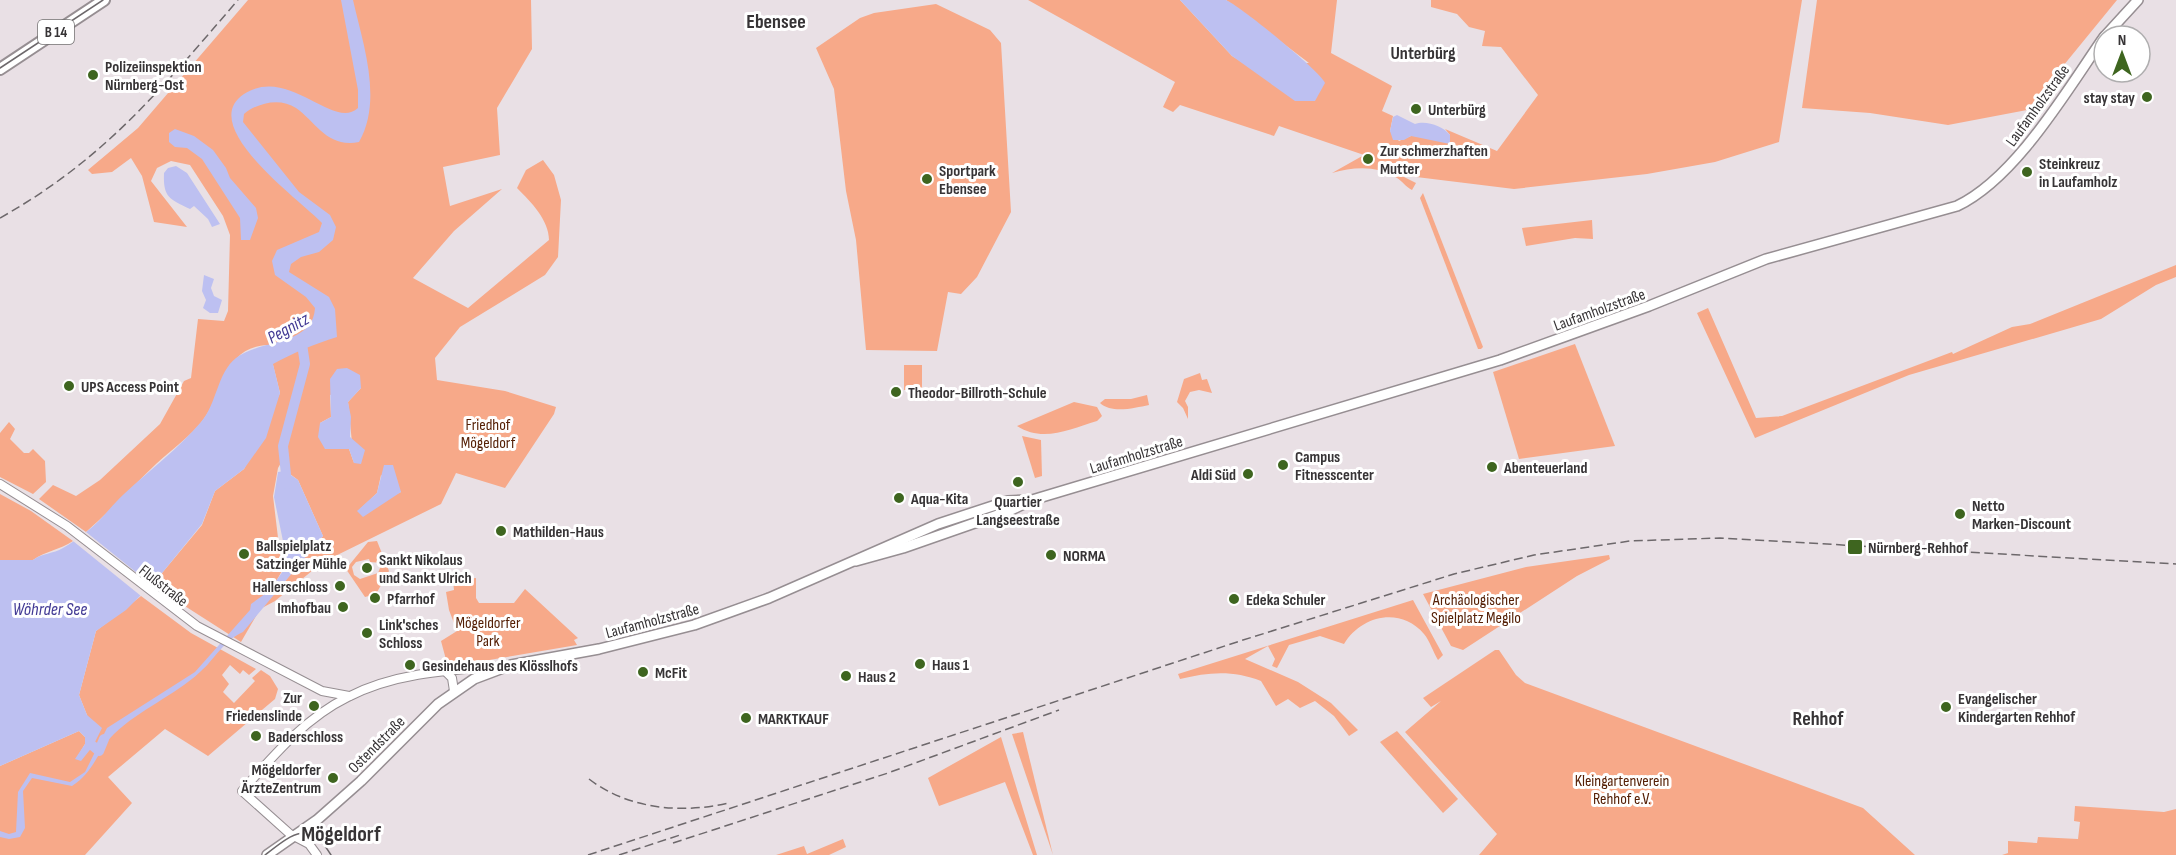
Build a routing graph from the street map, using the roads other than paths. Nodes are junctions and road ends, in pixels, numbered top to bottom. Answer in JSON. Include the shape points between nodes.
{"nodes":[{"id":1,"x":94,"y":0,"type":"edge"},
{"id":2,"x":105,"y":0,"type":"edge"},
{"id":3,"x":2138,"y":0,"type":"edge"},
{"id":4,"x":2116,"y":24,"type":"edge"},
{"id":5,"x":2092,"y":54,"type":"edge"},
{"id":6,"x":0,"y":61,"type":"edge"},
{"id":7,"x":0,"y":69,"type":"edge"},
{"id":8,"x":0,"y":484,"type":"edge"},
{"id":9,"x":511,"y":665,"type":"junction"},
{"id":10,"x":446,"y":671,"type":"junction"},
{"id":11,"x":322,"y":691,"type":"junction"},
{"id":12,"x":454,"y":691,"type":"junction"},
{"id":13,"x":349,"y":696,"type":"junction"},
{"id":14,"x":328,"y":709,"type":"junction"},
{"id":15,"x":293,"y":836,"type":"junction"},
{"id":16,"x":267,"y":855,"type":"edge"},
{"id":17,"x":317,"y":855,"type":"edge"}],
"edges":[{"from":1,"to":6,"type":"main road","number":"B 14"},
{"from":2,"to":7,"type":"main road","number":"B 14"},
{"from":3,"to":4,"type":"main road","name":"Laufamholzstraße"},
{"from":5,"to":9,"type":"main road","name":"Laufamholzstraße","via":[[2017,158],[1986,189],[1946,210],[1766,260],[1500,360],[1032,500],[903,548],[856,561],[694,626],[599,650]]},
{"from":8,"to":11,"type":"street","name":"Flußstraße","via":[[79,535],[177,612],[218,638]]},
{"from":9,"to":10,"type":"street","name":"Laufamholzstraße"},
{"from":9,"to":12,"type":"main road","name":"Ostendstraße"},
{"from":10,"to":12,"type":"street"},
{"from":10,"to":13,"type":"street","name":"Laufamholzstraße","via":[[397,679]]},
{"from":11,"to":13,"type":"street","name":"Flußstraße"},
{"from":11,"to":14,"type":"street"},
{"from":12,"to":15,"type":"main road","name":"Ostendstraße","via":[[345,795],[308,828]]},
{"from":13,"to":14,"type":"street","name":"Laufamholzstraße"},
{"from":14,"to":15,"type":"street","name":"Laufamholzstraße","via":[[283,746],[242,791]]},
{"from":15,"to":16,"type":"main road","name":"Ostendstraße"},
{"from":15,"to":17,"type":"street","via":[[309,844]]}]}
